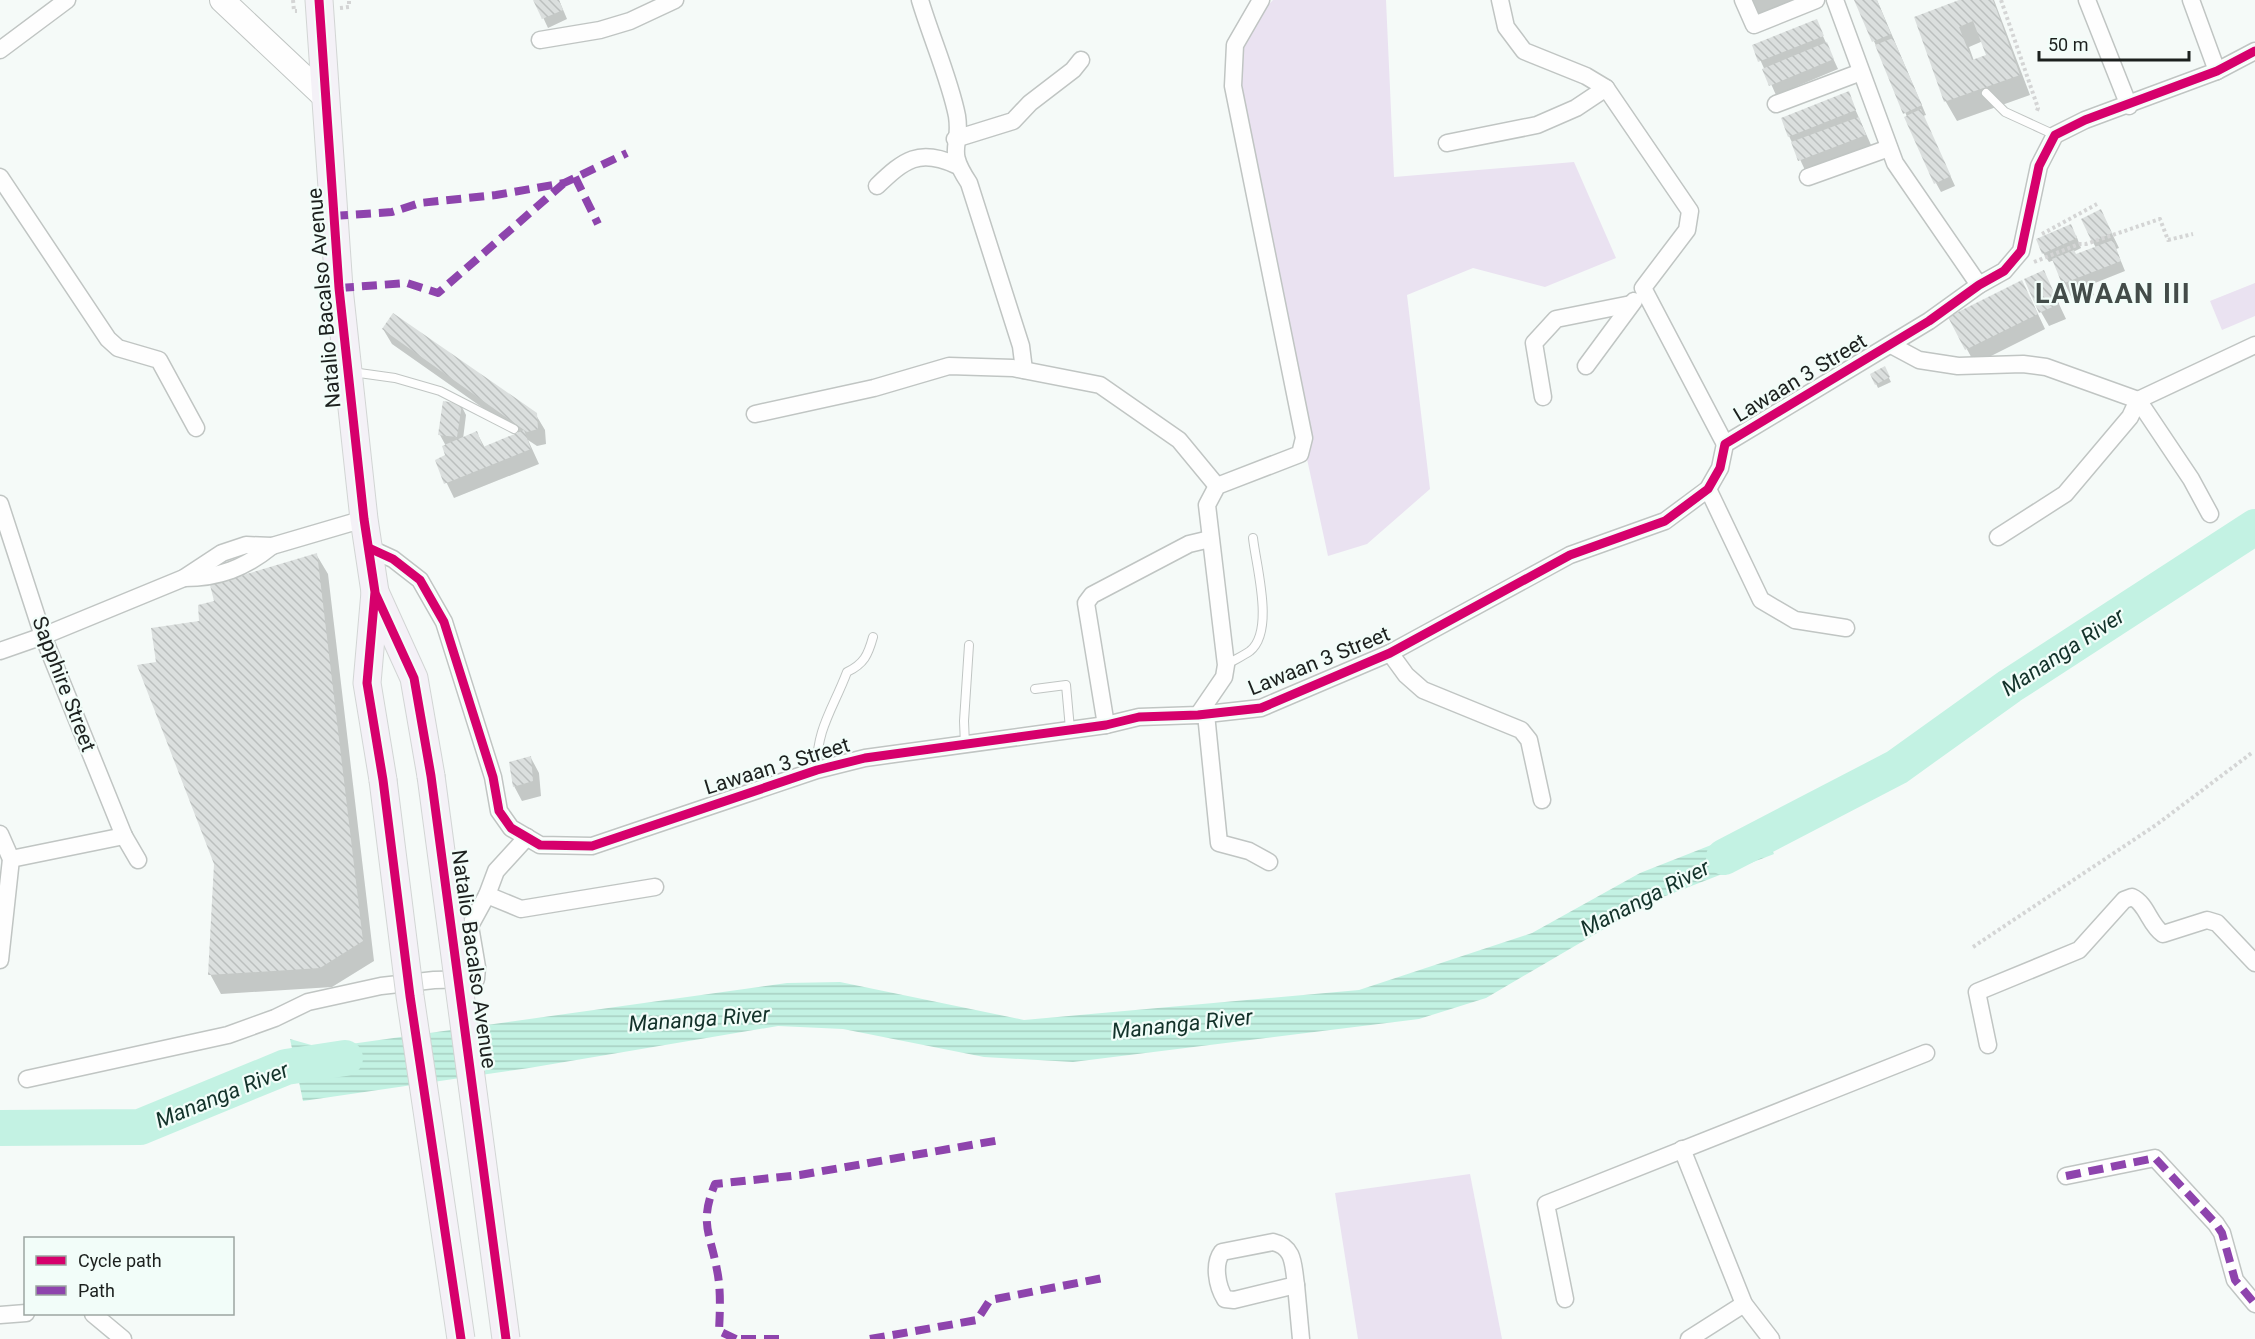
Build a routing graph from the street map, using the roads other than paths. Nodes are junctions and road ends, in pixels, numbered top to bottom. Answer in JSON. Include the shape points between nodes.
{"nodes":[{"id":1,"x":67,"y":0,"type":"edge"},
{"id":2,"x":222,"y":0,"type":"edge"},
{"id":3,"x":319,"y":0,"type":"edge"},
{"id":4,"x":675,"y":0,"type":"edge"},
{"id":5,"x":920,"y":0,"type":"edge"},
{"id":6,"x":1261,"y":0,"type":"edge"},
{"id":7,"x":1500,"y":0,"type":"edge"},
{"id":8,"x":1743,"y":0,"type":"edge"},
{"id":9,"x":1816,"y":0,"type":"edge"},
{"id":10,"x":1835,"y":0,"type":"edge"},
{"id":11,"x":2087,"y":0,"type":"edge"},
{"id":12,"x":2191,"y":0,"type":"edge"},
{"id":13,"x":540,"y":40,"type":"dead end"},
{"id":14,"x":0,"y":50,"type":"edge"},
{"id":15,"x":2255,"y":51,"type":"edge"},
{"id":16,"x":1081,"y":60,"type":"dead end"},
{"id":17,"x":2217,"y":71,"type":"junction"},
{"id":18,"x":1861,"y":72,"type":"junction"},
{"id":19,"x":1606,"y":88,"type":"junction"},
{"id":20,"x":1986,"y":93,"type":"dead end"},
{"id":21,"x":326,"y":98,"type":"junction"},
{"id":22,"x":1776,"y":104,"type":"dead end"},
{"id":23,"x":2129,"y":106,"type":"junction"},
{"id":24,"x":2055,"y":135,"type":"junction"},
{"id":25,"x":955,"y":139,"type":"junction"},
{"id":26,"x":1447,"y":143,"type":"dead end"},
{"id":27,"x":1889,"y":148,"type":"junction"},
{"id":28,"x":956,"y":165,"type":"junction"},
{"id":29,"x":0,"y":177,"type":"edge"},
{"id":30,"x":1808,"y":177,"type":"dead end"},
{"id":31,"x":878,"y":186,"type":"dead end"},
{"id":32,"x":1979,"y":285,"type":"junction"},
{"id":33,"x":1643,"y":288,"type":"junction"},
{"id":34,"x":1631,"y":304,"type":"junction"},
{"id":35,"x":1891,"y":345,"type":"junction"},
{"id":36,"x":2255,"y":345,"type":"edge"},
{"id":37,"x":1586,"y":366,"type":"dead end"},
{"id":38,"x":1024,"y":370,"type":"junction"},
{"id":39,"x":349,"y":371,"type":"junction"},
{"id":40,"x":1543,"y":397,"type":"dead end"},
{"id":41,"x":2138,"y":399,"type":"junction"},
{"id":42,"x":755,"y":414,"type":"dead end"},
{"id":43,"x":196,"y":428,"type":"dead end"},
{"id":44,"x":513,"y":429,"type":"dead end"},
{"id":45,"x":1725,"y":444,"type":"junction"},
{"id":46,"x":1217,"y":486,"type":"junction"},
{"id":47,"x":1708,"y":489,"type":"junction"},
{"id":48,"x":0,"y":504,"type":"edge"},
{"id":49,"x":2210,"y":514,"type":"dead end"},
{"id":50,"x":364,"y":519,"type":"junction"},
{"id":51,"x":1998,"y":537,"type":"dead end"},
{"id":52,"x":1253,"y":538,"type":"dead end"},
{"id":53,"x":1210,"y":539,"type":"junction"},
{"id":54,"x":369,"y":548,"type":"junction"},
{"id":55,"x":375,"y":592,"type":"junction"},
{"id":56,"x":1846,"y":628,"type":"dead end"},
{"id":57,"x":43,"y":636,"type":"junction"},
{"id":58,"x":873,"y":637,"type":"dead end"},
{"id":59,"x":969,"y":645,"type":"dead end"},
{"id":60,"x":0,"y":651,"type":"edge"},
{"id":61,"x":1390,"y":653,"type":"junction"},
{"id":62,"x":1226,"y":665,"type":"junction"},
{"id":63,"x":1035,"y":689,"type":"dead end"},
{"id":64,"x":1202,"y":715,"type":"junction"},
{"id":65,"x":1106,"y":725,"type":"junction"},
{"id":66,"x":1070,"y":729,"type":"junction"},
{"id":67,"x":965,"y":745,"type":"junction"},
{"id":68,"x":817,"y":770,"type":"junction"},
{"id":69,"x":1542,"y":800,"type":"dead end"},
{"id":70,"x":0,"y":834,"type":"edge"},
{"id":71,"x":124,"y":836,"type":"junction"},
{"id":72,"x":527,"y":837,"type":"junction"},
{"id":73,"x":11,"y":859,"type":"junction"},
{"id":74,"x":138,"y":860,"type":"dead end"},
{"id":75,"x":1269,"y":862,"type":"dead end"},
{"id":76,"x":654,"y":887,"type":"dead end"},
{"id":77,"x":487,"y":895,"type":"junction"},
{"id":78,"x":0,"y":960,"type":"edge"},
{"id":79,"x":2255,"y":963,"type":"edge"},
{"id":80,"x":1988,"y":1046,"type":"dead end"},
{"id":81,"x":1926,"y":1053,"type":"dead end"},
{"id":82,"x":27,"y":1079,"type":"dead end"},
{"id":83,"x":1682,"y":1149,"type":"junction"},
{"id":84,"x":2066,"y":1176,"type":"dead end"},
{"id":85,"x":1296,"y":1286,"type":"junction"},
{"id":86,"x":1565,"y":1299,"type":"dead end"},
{"id":87,"x":1744,"y":1304,"type":"junction"},
{"id":88,"x":2255,"y":1304,"type":"edge"},
{"id":89,"x":24,"y":1313,"type":"edge"},
{"id":90,"x":0,"y":1315,"type":"edge"},
{"id":91,"x":94,"y":1315,"type":"edge"},
{"id":92,"x":123,"y":1339,"type":"edge"},
{"id":93,"x":460,"y":1339,"type":"edge"},
{"id":94,"x":506,"y":1339,"type":"edge"},
{"id":95,"x":1301,"y":1339,"type":"edge"},
{"id":96,"x":1689,"y":1339,"type":"edge"},
{"id":97,"x":1771,"y":1339,"type":"edge"}],
"edges":[{"from":1,"to":14,"type":"street"},
{"from":2,"to":21,"type":"street"},
{"from":3,"to":21,"type":"main road","name":"Natalio Bacalso Avenue"},
{"from":4,"to":13,"type":"street","via":[[620,24]]},
{"from":5,"to":25,"type":"street","via":[[957,118]]},
{"from":6,"to":46,"type":"street","via":[[1235,45],[1233,86],[1304,438],[1300,454]]},
{"from":7,"to":19,"type":"street","via":[[1506,27],[1524,51]]},
{"from":8,"to":9,"type":"street","via":[[1754,25]]},
{"from":10,"to":18,"type":"street"},
{"from":11,"to":23,"type":"street"},
{"from":12,"to":17,"type":"street"},
{"from":15,"to":17,"type":"street"},
{"from":16,"to":25,"type":"street","via":[[1013,121]]},
{"from":17,"to":23,"type":"street"},
{"from":18,"to":22,"type":"street"},
{"from":18,"to":27,"type":"street"},
{"from":19,"to":26,"type":"street","via":[[1576,108],[1537,125]]},
{"from":19,"to":33,"type":"street","via":[[1690,211],[1687,230]]},
{"from":20,"to":24,"type":"lane","via":[[2005,112]]},
{"from":21,"to":39,"type":"main road","name":"Natalio Bacalso Avenue"},
{"from":23,"to":24,"type":"street","via":[[2085,120]]},
{"from":24,"to":32,"type":"street","name":"Lawaan 3 Street","via":[[2040,166],[2021,251],[2004,271]]},
{"from":25,"to":28,"type":"street"},
{"from":27,"to":30,"type":"street"},
{"from":27,"to":32,"type":"street","via":[[1928,215]]},
{"from":28,"to":31,"type":"street","via":[[941,158],[918,157],[901,163]]},
{"from":28,"to":38,"type":"street","via":[[969,183],[1021,346]]},
{"from":29,"to":43,"type":"street","via":[[108,339],[118,348],[159,360]]},
{"from":32,"to":35,"type":"street","name":"Lawaan 3 Street"},
{"from":33,"to":34,"type":"street"},
{"from":33,"to":45,"type":"street"},
{"from":34,"to":37,"type":"street"},
{"from":34,"to":40,"type":"street","via":[[1556,319],[1534,343]]},
{"from":35,"to":41,"type":"street","via":[[1919,360],[1958,366],[2046,367]]},
{"from":35,"to":45,"type":"street","name":"Lawaan 3 Street"},
{"from":36,"to":41,"type":"street"},
{"from":38,"to":42,"type":"street","via":[[950,366],[874,388]]},
{"from":38,"to":46,"type":"street","via":[[1100,385],[1179,440]]},
{"from":39,"to":44,"type":"lane","via":[[395,378],[440,391]]},
{"from":39,"to":50,"type":"main road","name":"Natalio Bacalso Avenue"},
{"from":41,"to":49,"type":"street"},
{"from":41,"to":51,"type":"street","via":[[2125,424],[2065,494]]},
{"from":45,"to":47,"type":"street","name":"Lawaan 3 Street","via":[[1720,468]]},
{"from":46,"to":53,"type":"street","via":[[1207,505]]},
{"from":47,"to":56,"type":"street","via":[[1761,600],[1795,620]]},
{"from":47,"to":61,"type":"street","name":"Lawaan 3 Street","via":[[1665,521],[1570,555]]},
{"from":48,"to":57,"type":"street","name":"Sapphire Street"},
{"from":50,"to":54,"type":"main road","name":"Natalio Bacalso Avenue"},
{"from":50,"to":57,"type":"street","via":[[272,546],[235,570],[184,578]]},
{"from":52,"to":62,"type":"lane","via":[[1263,631],[1252,650]]},
{"from":53,"to":62,"type":"street"},
{"from":53,"to":65,"type":"street","via":[[1189,544],[1121,579],[1092,595],[1086,603]]},
{"from":54,"to":55,"type":"main road","name":"Natalio Bacalso Avenue"},
{"from":54,"to":72,"type":"street","name":"Lawaan 3 Street","via":[[393,559],[420,580],[444,622],[493,777],[499,811],[511,828]]},
{"from":55,"to":93,"type":"main road","name":"Natalio Bacalso Avenue","bridge":true,"via":[[367,683]]},
{"from":55,"to":94,"type":"main road","name":"Natalio Bacalso Avenue","bridge":true,"via":[[414,678],[431,776]]},
{"from":57,"to":60,"type":"street"},
{"from":57,"to":71,"type":"street","name":"Sapphire Street"},
{"from":58,"to":68,"type":"lane","via":[[869,654],[861,665],[847,672],[822,726],[816,749]]},
{"from":59,"to":67,"type":"lane"},
{"from":61,"to":64,"type":"street","name":"Lawaan 3 Street","via":[[1261,708]]},
{"from":61,"to":69,"type":"street","via":[[1423,690],[1521,729],[1529,740]]},
{"from":62,"to":64,"type":"street"},
{"from":63,"to":66,"type":"lane","via":[[1066,685]]},
{"from":64,"to":65,"type":"street","name":"Lawaan 3 Street","via":[[1139,717]]},
{"from":64,"to":75,"type":"street","via":[[1219,843],[1249,851]]},
{"from":65,"to":66,"type":"street","name":"Lawaan 3 Street"},
{"from":66,"to":67,"type":"street","name":"Lawaan 3 Street"},
{"from":67,"to":68,"type":"street","name":"Lawaan 3 Street","via":[[865,758]]},
{"from":68,"to":72,"type":"street","name":"Lawaan 3 Street","via":[[592,846],[540,845]]},
{"from":70,"to":73,"type":"street"},
{"from":71,"to":73,"type":"street"},
{"from":71,"to":74,"type":"street","name":"Sapphire Street"},
{"from":72,"to":77,"type":"street","via":[[496,871]]},
{"from":73,"to":78,"type":"street"},
{"from":76,"to":77,"type":"street","via":[[521,909]]},
{"from":77,"to":82,"type":"street","via":[[470,926],[476,979],[381,986],[308,1002],[228,1035]]},
{"from":79,"to":80,"type":"street","via":[[2217,923],[2207,920],[2163,934],[2139,900],[2132,897],[2124,900],[2079,950],[1977,992]]},
{"from":81,"to":83,"type":"street"},
{"from":83,"to":86,"type":"street","via":[[1546,1204]]},
{"from":83,"to":87,"type":"street"},
{"from":84,"to":88,"type":"street","via":[[2149,1158],[2159,1161],[2216,1224],[2235,1280]]},
{"from":85,"to":85,"type":"street","via":[[1228,1300],[1221,1292],[1217,1259],[1222,1252],[1273,1242],[1283,1244],[1290,1252]]},
{"from":85,"to":95,"type":"street"},
{"from":87,"to":96,"type":"street"},
{"from":87,"to":97,"type":"street"},
{"from":89,"to":90,"type":"street"},
{"from":91,"to":92,"type":"street"}]}
